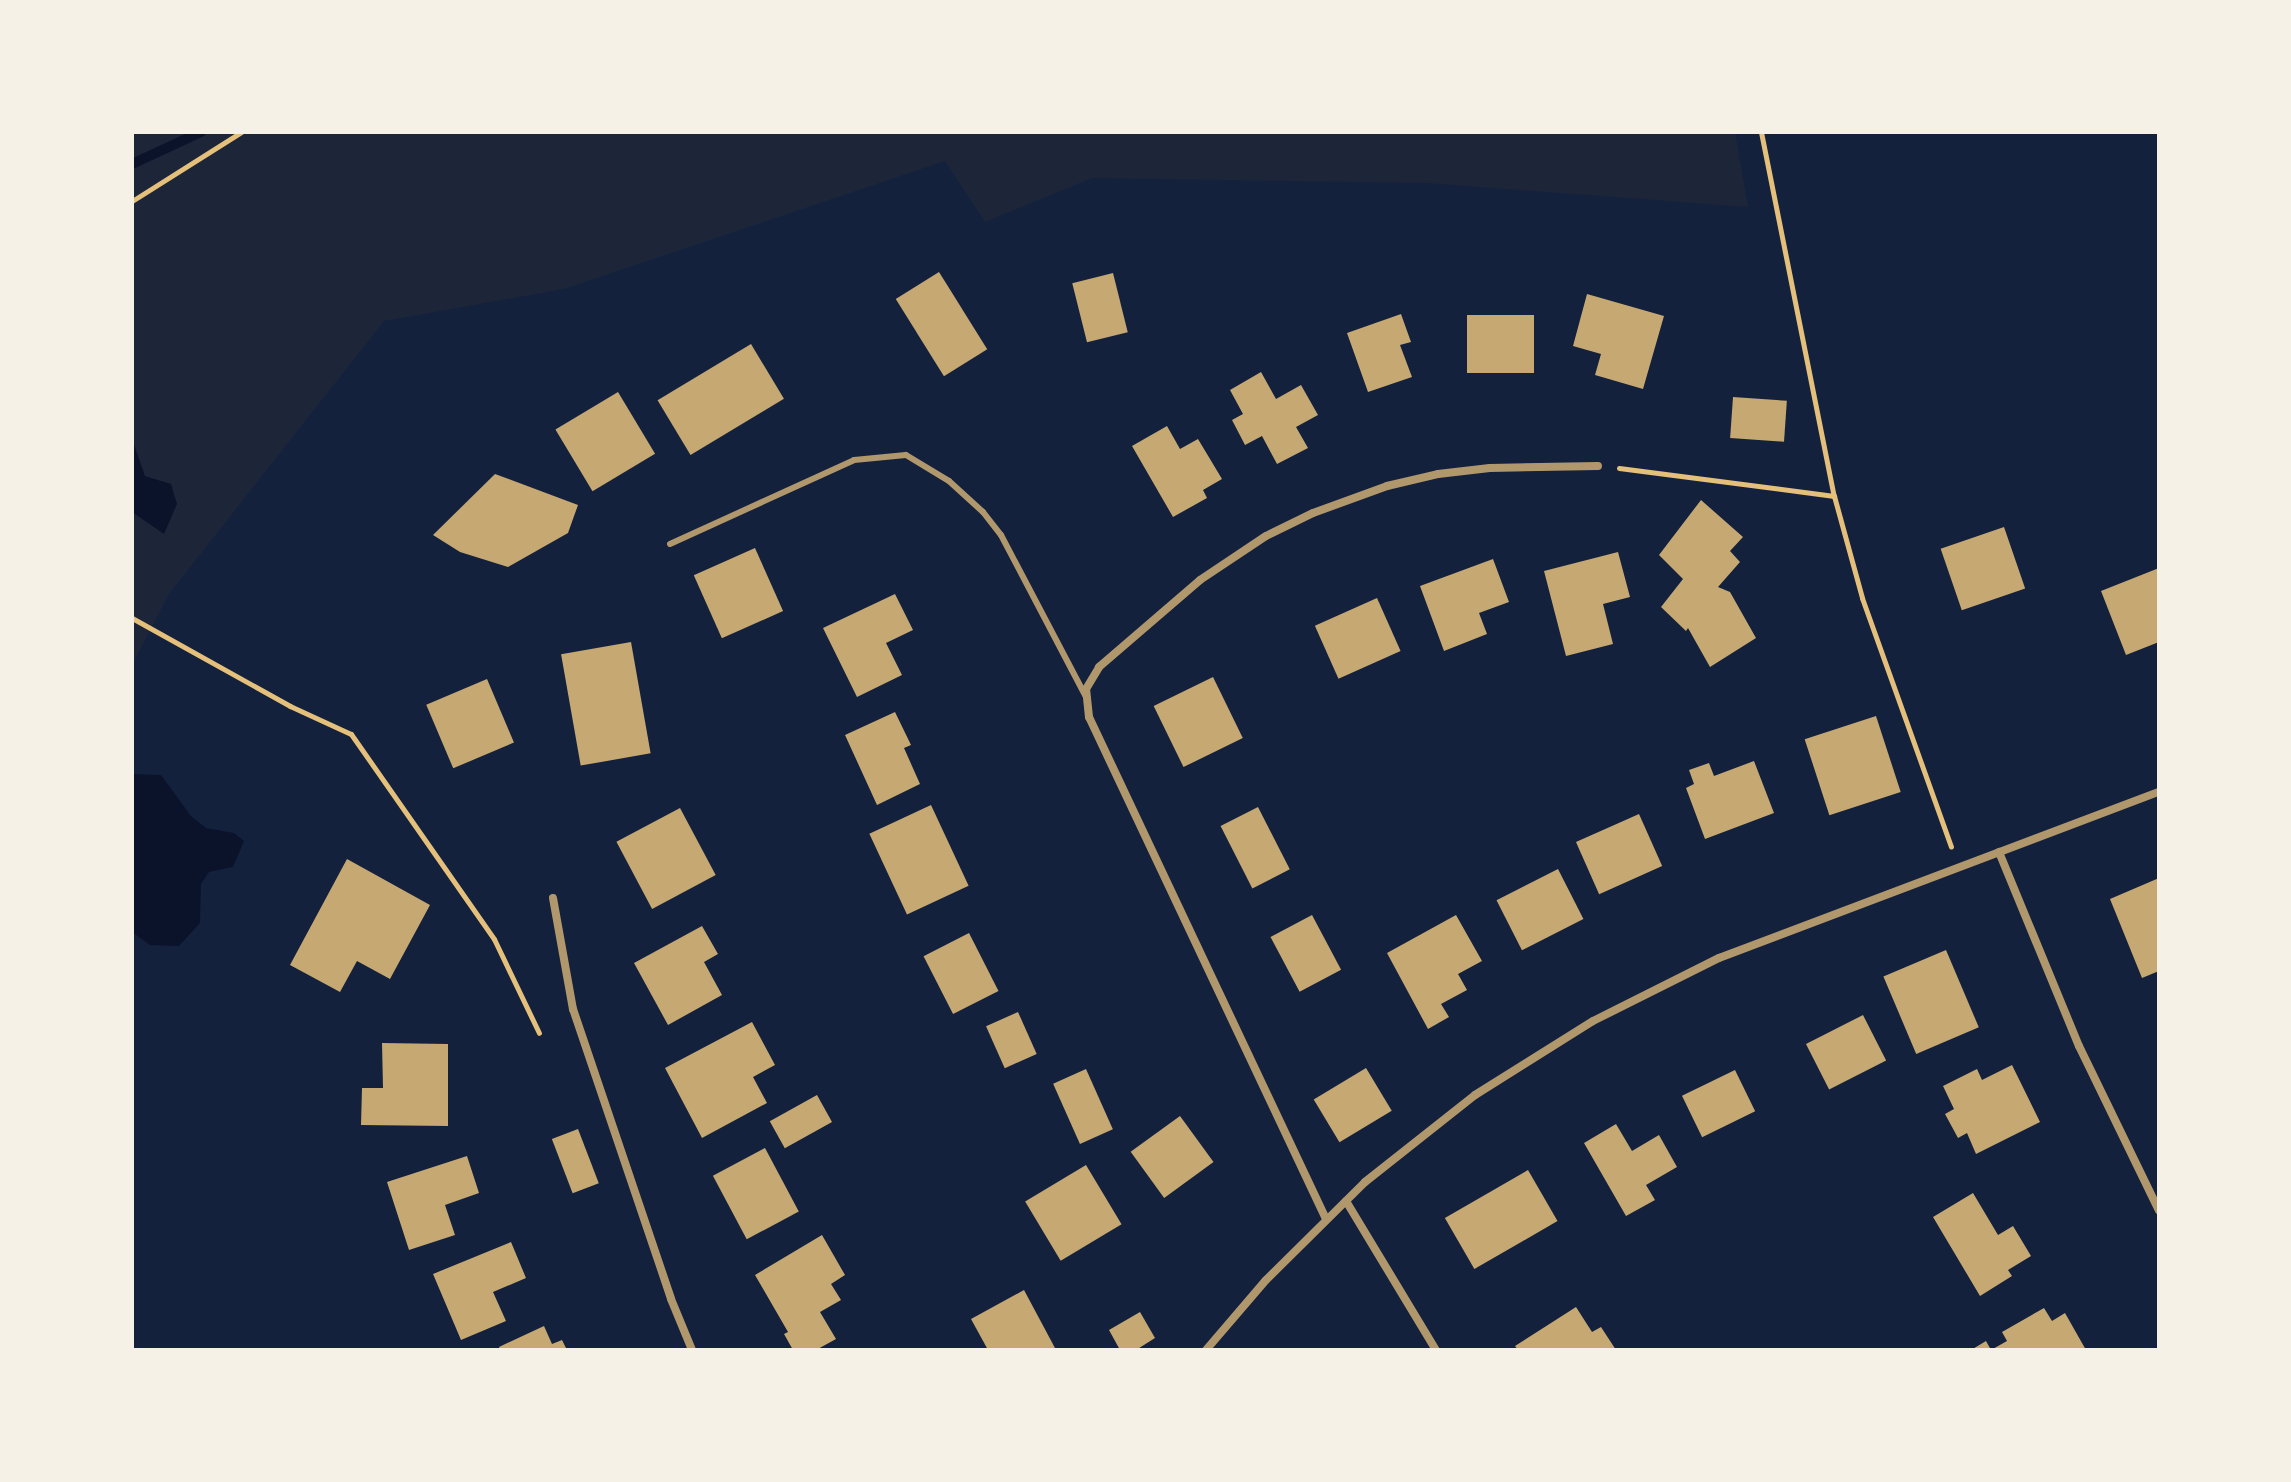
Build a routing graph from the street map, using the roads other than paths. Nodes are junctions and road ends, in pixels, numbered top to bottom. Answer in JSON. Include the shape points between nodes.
{"nodes":[{"id":1,"x":1598,"y":466,"type":"road end"},
{"id":2,"x":670,"y":544,"type":"dead end"},
{"id":3,"x":1085,"y":695,"type":"junction"},
{"id":4,"x":2159,"y":792,"type":"edge"},
{"id":5,"x":1999,"y":852,"type":"junction"},
{"id":6,"x":553,"y":898,"type":"dead end"},
{"id":7,"x":1346,"y":1201,"type":"junction"},
{"id":8,"x":2159,"y":1211,"type":"edge"},
{"id":9,"x":1326,"y":1219,"type":"junction"},
{"id":10,"x":692,"y":1350,"type":"edge"},
{"id":11,"x":1206,"y":1350,"type":"edge"},
{"id":12,"x":1436,"y":1350,"type":"edge"}],
"edges":[{"from":1,"to":3,"type":"street","via":[[1516,466],[1438,474],[1313,513],[1266,536],[1200,580],[1099,667]]},
{"from":2,"to":3,"type":"lane","via":[[854,460],[906,455],[949,481],[1001,535]]},
{"from":3,"to":9,"type":"street","via":[[1089,717]]},
{"from":4,"to":5,"type":"street"},
{"from":5,"to":7,"type":"street","via":[[1719,958],[1593,1021],[1475,1095]]},
{"from":5,"to":8,"type":"street","via":[[2079,1046]]},
{"from":6,"to":10,"type":"street","via":[[573,1009]]},
{"from":7,"to":9,"type":"street"},
{"from":7,"to":12,"type":"street"},
{"from":9,"to":11,"type":"street"}]}
